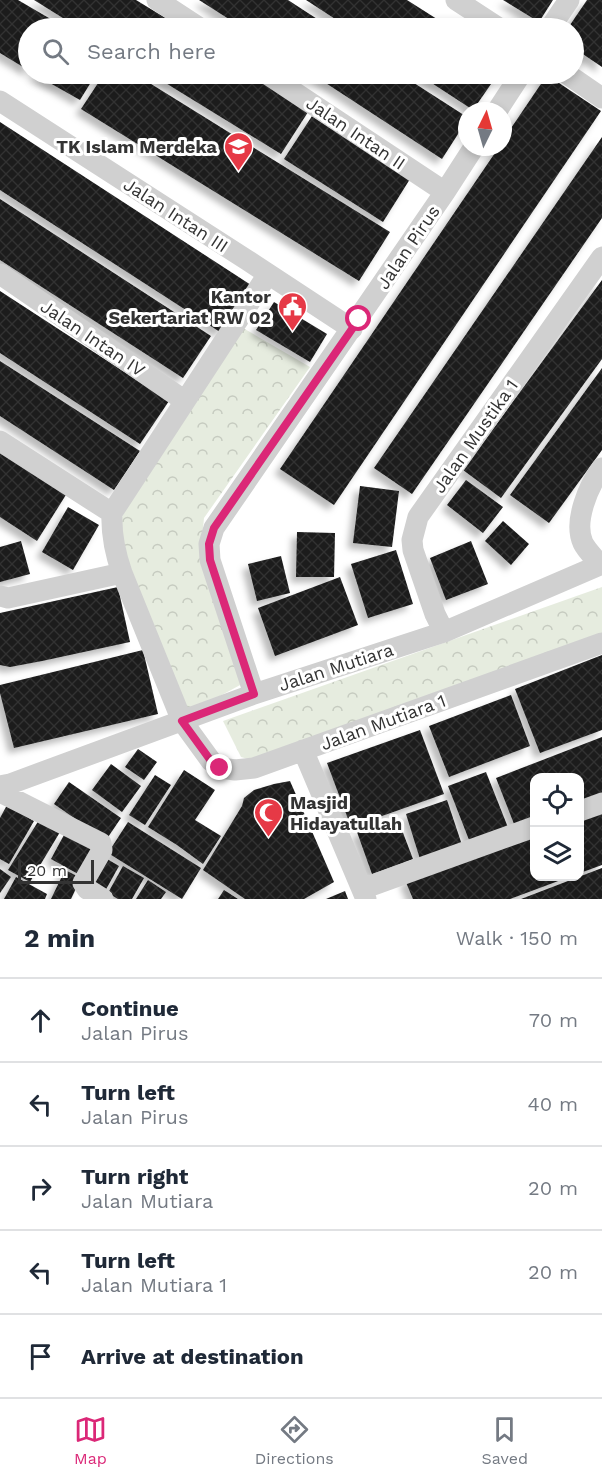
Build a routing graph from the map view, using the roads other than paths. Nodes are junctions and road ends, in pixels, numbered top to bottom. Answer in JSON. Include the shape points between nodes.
{"nodes":[{"id":1,"x":157,"y":0,"type":"edge"},
{"id":2,"x":456,"y":0,"type":"edge"},
{"id":3,"x":568,"y":0,"type":"edge"},
{"id":4,"x":185,"y":18,"type":"edge"},
{"id":5,"x":484,"y":18,"type":"edge"},
{"id":6,"x":556,"y":18,"type":"edge"},
{"id":7,"x":282,"y":84,"type":"edge"},
{"id":8,"x":515,"y":84,"type":"edge"},
{"id":9,"x":582,"y":84,"type":"edge"},
{"id":10,"x":602,"y":98,"type":"edge"},
{"id":11,"x":0,"y":101,"type":"edge"},
{"id":12,"x":503,"y":102,"type":"edge"},
{"id":13,"x":468,"y":156,"type":"edge"},
{"id":14,"x":445,"y":192,"type":"junction"},
{"id":15,"x":602,"y":257,"type":"edge"},
{"id":16,"x":0,"y":274,"type":"edge"},
{"id":17,"x":268,"y":274,"type":"junction"},
{"id":18,"x":352,"y":329,"type":"junction"},
{"id":19,"x":185,"y":401,"type":"junction"},
{"id":20,"x":0,"y":441,"type":"edge"},
{"id":21,"x":602,"y":468,"type":"edge"},
{"id":22,"x":112,"y":513,"type":"junction"},
{"id":23,"x":601,"y":565,"type":"edge"},
{"id":24,"x":122,"y":573,"type":"junction"},
{"id":25,"x":0,"y":596,"type":"edge"},
{"id":26,"x":444,"y":632,"type":"junction"},
{"id":27,"x":602,"y":643,"type":"edge"},
{"id":28,"x":254,"y":694,"type":"junction"},
{"id":29,"x":182,"y":721,"type":"junction"},
{"id":30,"x":303,"y":750,"type":"junction"},
{"id":31,"x":0,"y":786,"type":"edge"},
{"id":32,"x":0,"y":792,"type":"edge"},
{"id":33,"x":602,"y":802,"type":"edge"},
{"id":34,"x":584,"y":809,"type":"edge"},
{"id":35,"x":530,"y":829,"type":"edge"},
{"id":36,"x":364,"y":894,"type":"edge"},
{"id":37,"x":103,"y":899,"type":"edge"}],
"edges":[{"from":1,"to":4,"type":"street"},
{"from":2,"to":5,"type":"street"},
{"from":3,"to":6,"type":"street"},
{"from":7,"to":14,"type":"street","name":"Jalan Intan II"},
{"from":8,"to":12,"type":"street"},
{"from":9,"to":10,"type":"street"},
{"from":11,"to":17,"type":"street","name":"Jalan Intan III"},
{"from":13,"to":14,"type":"street","name":"Jalan Pirus"},
{"from":14,"to":18,"type":"street","name":"Jalan Pirus"},
{"from":15,"to":26,"type":"street","name":"Jalan Mustika 1","via":[[418,517],[413,550]]},
{"from":16,"to":19,"type":"street","name":"Jalan Intan IV"},
{"from":17,"to":18,"type":"street","name":"Jalan Intan III"},
{"from":17,"to":19,"type":"street"},
{"from":18,"to":28,"type":"street","name":"Jalan Pirus","via":[[214,528],[209,544],[210,560]]},
{"from":19,"to":22,"type":"street"},
{"from":20,"to":22,"type":"street"},
{"from":21,"to":23,"type":"street","via":[[581,515],[583,543]]},
{"from":22,"to":24,"type":"street","via":[[112,537]]},
{"from":23,"to":26,"type":"street","name":"Jalan Mutiara"},
{"from":24,"to":25,"type":"street","via":[[8,598]]},
{"from":24,"to":29,"type":"street"},
{"from":26,"to":28,"type":"street","name":"Jalan Mutiara"},
{"from":27,"to":30,"type":"street","name":"Jalan Mutiara 1"},
{"from":28,"to":29,"type":"street","name":"Jalan Mutiara"},
{"from":29,"to":30,"type":"street","name":"Jalan Mutiara 1","via":[[220,768],[254,768]]},
{"from":29,"to":31,"type":"street","name":"Jalan Mutiara"},
{"from":30,"to":36,"type":"street"},
{"from":32,"to":37,"type":"street","via":[[101,843],[102,850],[83,883]]},
{"from":33,"to":34,"type":"street"},
{"from":35,"to":36,"type":"street"}]}
